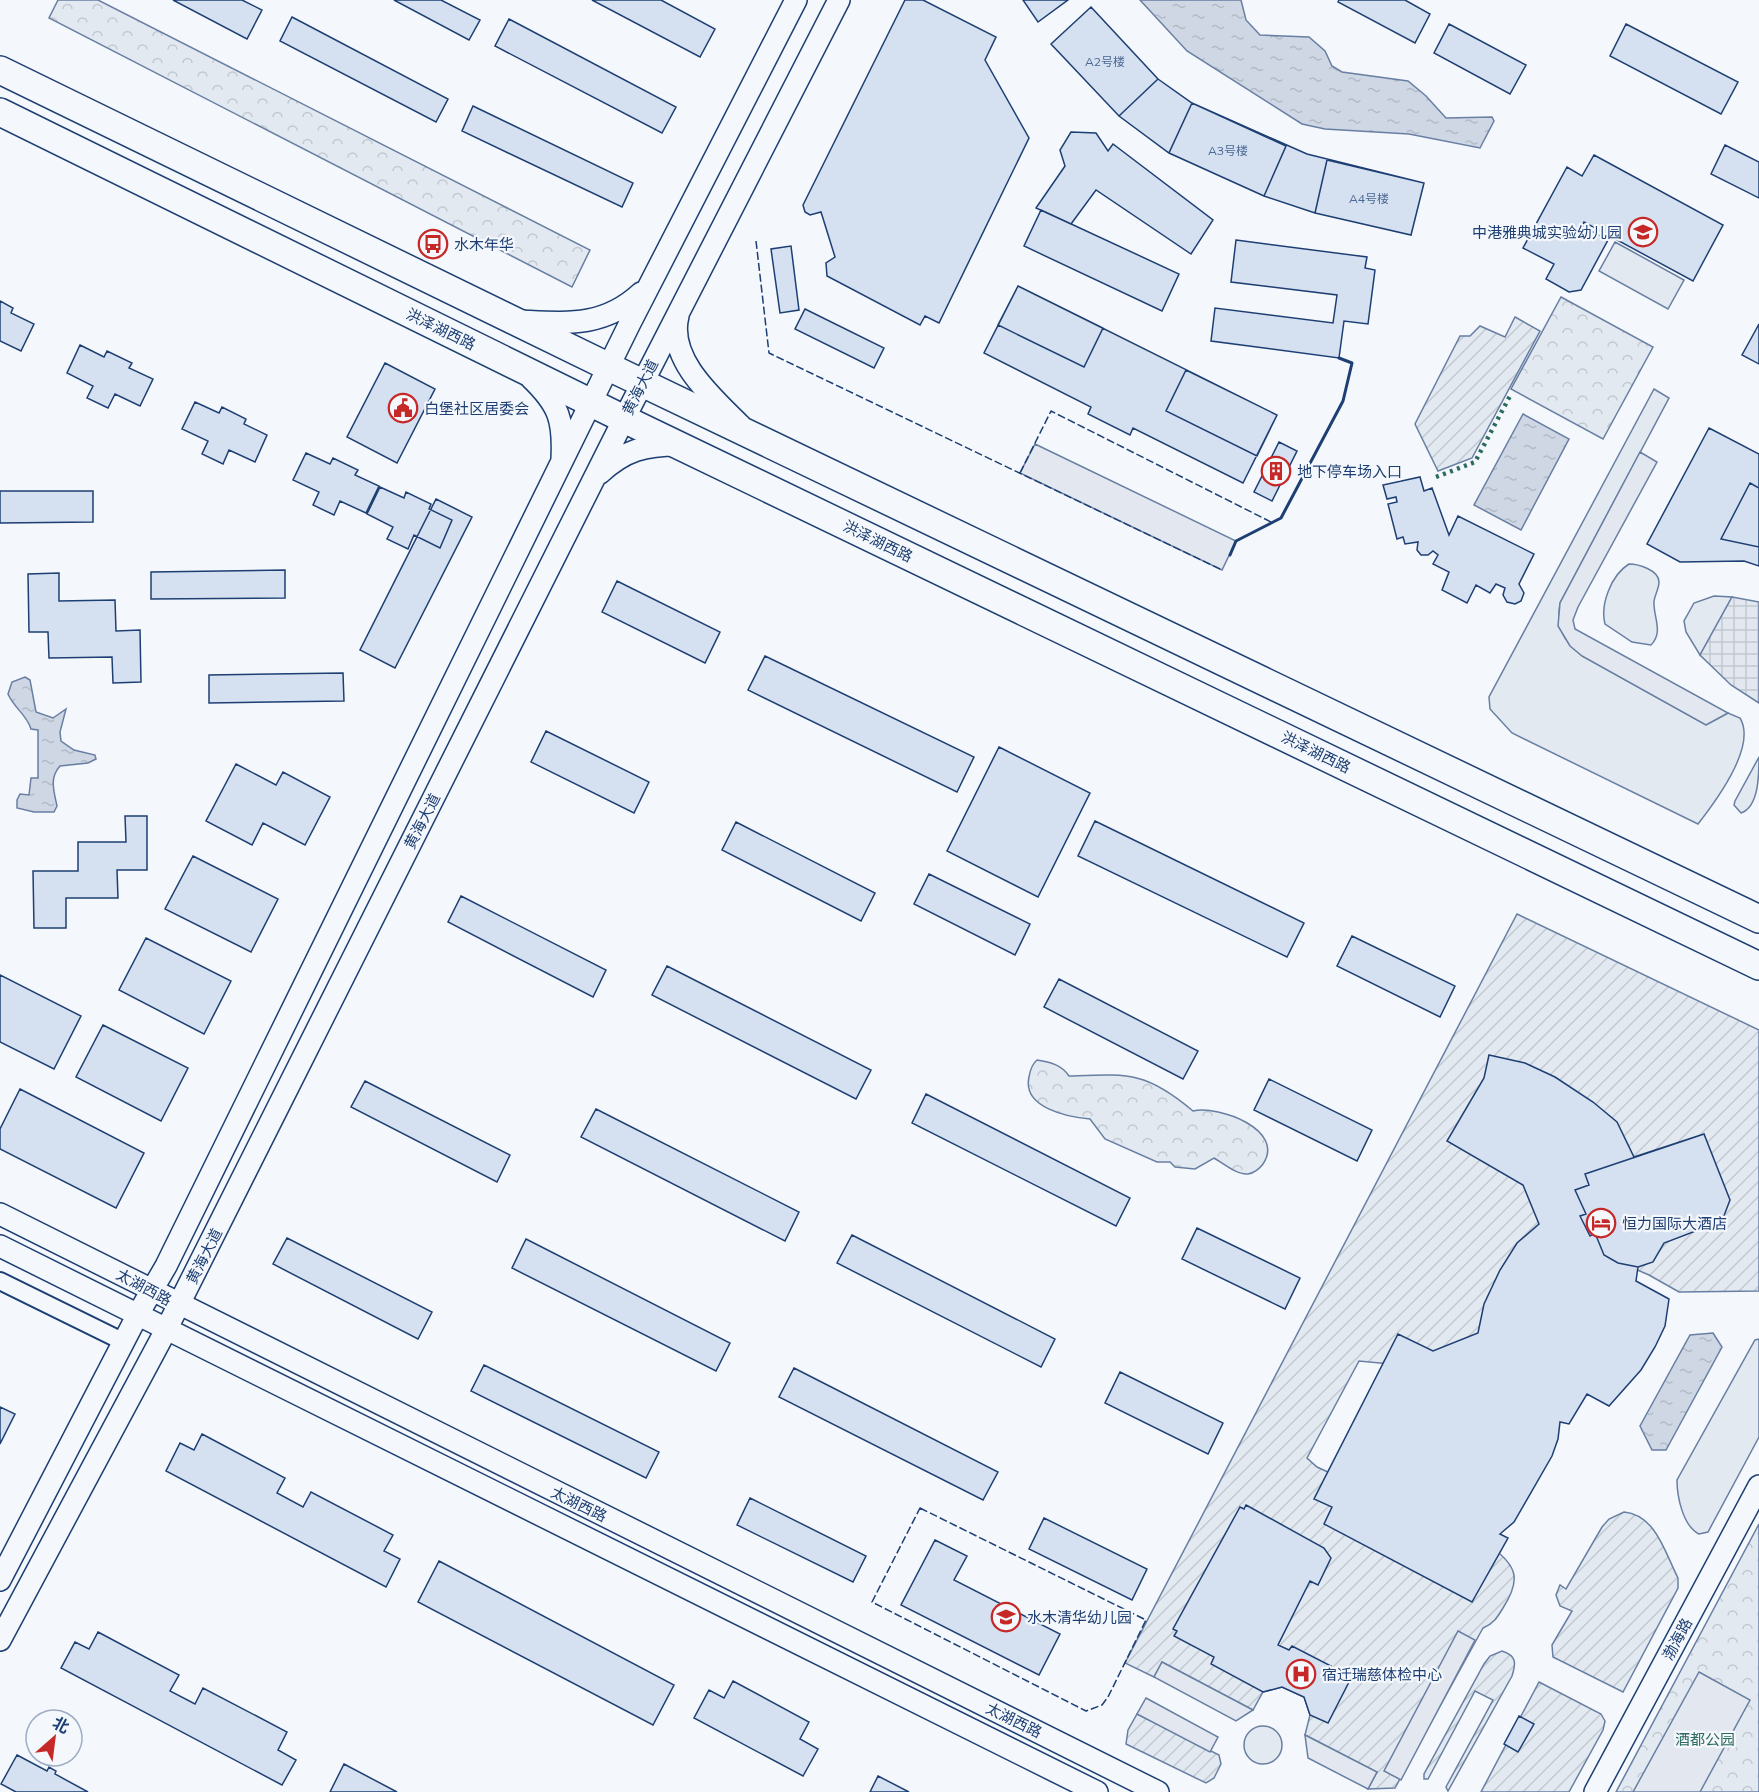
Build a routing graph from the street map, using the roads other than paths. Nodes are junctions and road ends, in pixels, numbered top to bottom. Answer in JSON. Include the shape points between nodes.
{"nodes":[{"id":1,"x":796,"y":0,"type":"edge"},
{"id":2,"x":839,"y":0,"type":"edge"},
{"id":3,"x":0,"y":69,"type":"edge"},
{"id":4,"x":0,"y":112,"type":"edge"},
{"id":5,"x":648,"y":287,"type":"junction"},
{"id":6,"x":477,"y":302,"type":"junction"},
{"id":7,"x":679,"y":312,"type":"junction"},
{"id":8,"x":516,"y":321,"type":"junction"},
{"id":9,"x":456,"y":336,"type":"junction"},
{"id":10,"x":609,"y":367,"type":"junction"},
{"id":11,"x":522,"y":369,"type":"junction"},
{"id":12,"x":642,"y":383,"type":"junction"},
{"id":13,"x":592,"y":403,"type":"junction"},
{"id":14,"x":624,"y":418,"type":"junction"},
{"id":15,"x":756,"y":437,"type":"junction"},
{"id":16,"x":680,"y":446,"type":"junction"},
{"id":17,"x":561,"y":465,"type":"junction"},
{"id":18,"x":749,"y":479,"type":"junction"},
{"id":19,"x":593,"y":480,"type":"junction"},
{"id":20,"x":1759,"y":919,"type":"edge"},
{"id":21,"x":1759,"y":966,"type":"edge"},
{"id":22,"x":0,"y":1214,"type":"edge"},
{"id":23,"x":0,"y":1246,"type":"edge"},
{"id":24,"x":0,"y":1281,"type":"edge"},
{"id":25,"x":152,"y":1290,"type":"junction"},
{"id":26,"x":179,"y":1305,"type":"junction"},
{"id":27,"x":137,"y":1316,"type":"junction"},
{"id":28,"x":166,"y":1330,"type":"junction"},
{"id":29,"x":124,"y":1342,"type":"junction"},
{"id":30,"x":1759,"y":1486,"type":"edge"},
{"id":31,"x":0,"y":1580,"type":"edge"},
{"id":32,"x":0,"y":1640,"type":"edge"},
{"id":33,"x":1097,"y":1792,"type":"edge"},
{"id":34,"x":1158,"y":1792,"type":"edge"},
{"id":35,"x":1595,"y":1792,"type":"edge"}],
"edges":[{"from":1,"to":5,"type":"street","name":"黄海大道"},
{"from":2,"to":7,"type":"street","name":"黄海大道"},
{"from":3,"to":6,"type":"main road"},
{"from":4,"to":9,"type":"main road","name":"洪泽湖西路"},
{"from":5,"to":8,"type":"street","via":[[628,305],[594,320]]},
{"from":5,"to":10,"type":"street","name":"黄海大道"},
{"from":6,"to":8,"type":"main road"},
{"from":6,"to":9,"type":"main road","via":[[484,319],[479,333]]},
{"from":7,"to":12,"type":"street","name":"黄海大道"},
{"from":7,"to":15,"type":"street","via":[[675,326],[678,345],[692,370],[708,393]]},
{"from":8,"to":10,"type":"main road"},
{"from":9,"to":11,"type":"main road","name":"洪泽湖西路"},
{"from":10,"to":12,"type":"main road"},
{"from":10,"to":13,"type":"street","name":"黄海大道"},
{"from":11,"to":13,"type":"main road","name":"洪泽湖西路"},
{"from":11,"to":17,"type":"street","via":[[556,406],[561,422]]},
{"from":12,"to":14,"type":"street","name":"黄海大道"},
{"from":12,"to":15,"type":"main road"},
{"from":13,"to":14,"type":"main road","name":"洪泽湖西路"},
{"from":13,"to":17,"type":"street","name":"黄海大道"},
{"from":14,"to":16,"type":"main road","name":"洪泽湖西路"},
{"from":14,"to":19,"type":"street","name":"黄海大道"},
{"from":15,"to":18,"type":"main road","via":[[745,457]]},
{"from":15,"to":20,"type":"main road"},
{"from":16,"to":18,"type":"main road","name":"洪泽湖西路"},
{"from":16,"to":19,"type":"street","via":[[645,446],[624,453]]},
{"from":17,"to":25,"type":"street","name":"黄海大道"},
{"from":18,"to":21,"type":"main road","name":"洪泽湖西路"},
{"from":19,"to":26,"type":"street","name":"黄海大道"},
{"from":22,"to":25,"type":"street","name":"太湖西路"},
{"from":23,"to":27,"type":"street","name":"太湖西路"},
{"from":24,"to":29,"type":"street"},
{"from":25,"to":26,"type":"street","name":"太湖西路"},
{"from":25,"to":27,"type":"street","name":"黄海大道"},
{"from":26,"to":28,"type":"street","name":"黄海大道"},
{"from":26,"to":34,"type":"street","name":"太湖西路"},
{"from":27,"to":28,"type":"street","name":"太湖西路"},
{"from":27,"to":29,"type":"street","name":"黄海大道"},
{"from":28,"to":32,"type":"street","name":"黄海大道"},
{"from":28,"to":33,"type":"street","name":"太湖西路"},
{"from":29,"to":31,"type":"street","name":"黄海大道"},
{"from":30,"to":35,"type":"street","name":"渤海路"}]}
